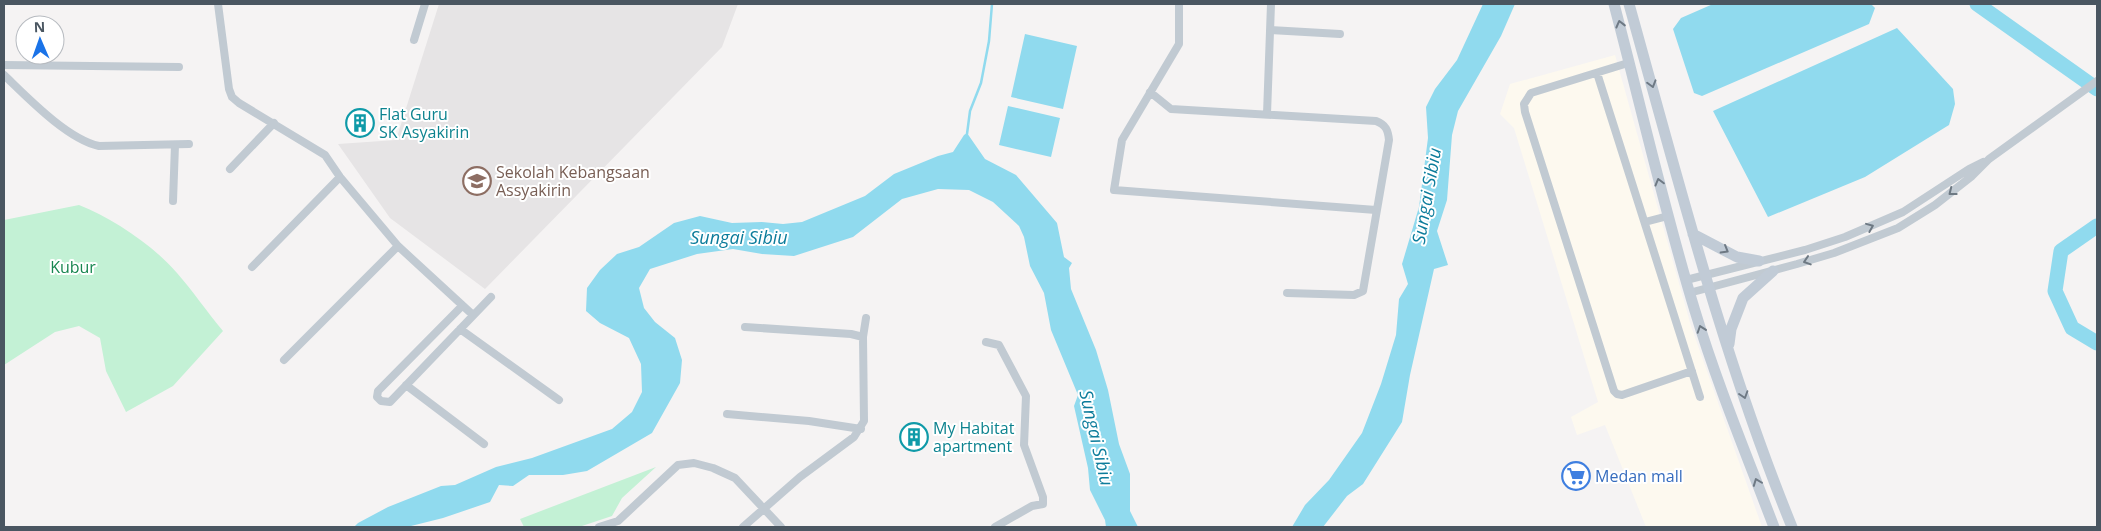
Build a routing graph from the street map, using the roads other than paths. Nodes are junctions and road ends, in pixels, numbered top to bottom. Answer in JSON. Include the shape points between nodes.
{"nodes":[{"id":1,"x":218,"y":4,"type":"edge"},
{"id":2,"x":425,"y":4,"type":"edge"},
{"id":3,"x":1179,"y":4,"type":"edge"},
{"id":4,"x":1271,"y":4,"type":"edge"},
{"id":5,"x":1614,"y":4,"type":"edge"},
{"id":6,"x":1629,"y":4,"type":"edge"},
{"id":7,"x":1270,"y":30,"type":"junction"},
{"id":8,"x":1340,"y":34,"type":"dead end"},
{"id":9,"x":414,"y":40,"type":"dead end"},
{"id":10,"x":1628,"y":63,"type":"junction"},
{"id":11,"x":4,"y":65,"type":"edge"},
{"id":12,"x":179,"y":67,"type":"dead end"},
{"id":13,"x":1597,"y":73,"type":"junction"},
{"id":14,"x":4,"y":75,"type":"edge"},
{"id":15,"x":2097,"y":80,"type":"edge"},
{"id":16,"x":1150,"y":92,"type":"junction"},
{"id":17,"x":1267,"y":114,"type":"junction"},
{"id":18,"x":274,"y":123,"type":"junction"},
{"id":19,"x":189,"y":144,"type":"dead end"},
{"id":20,"x":175,"y":145,"type":"junction"},
{"id":21,"x":1989,"y":159,"type":"junction"},
{"id":22,"x":230,"y":169,"type":"dead end"},
{"id":23,"x":340,"y":178,"type":"junction"},
{"id":24,"x":173,"y":201,"type":"dead end"},
{"id":25,"x":1376,"y":210,"type":"junction"},
{"id":26,"x":1668,"y":216,"type":"junction"},
{"id":27,"x":1645,"y":222,"type":"junction"},
{"id":28,"x":1693,"y":234,"type":"junction"},
{"id":29,"x":398,"y":246,"type":"junction"},
{"id":30,"x":1758,"y":261,"type":"junction"},
{"id":31,"x":252,"y":267,"type":"dead end"},
{"id":32,"x":1773,"y":271,"type":"junction"},
{"id":33,"x":1706,"y":275,"type":"junction"},
{"id":34,"x":1686,"y":280,"type":"junction"},
{"id":35,"x":1710,"y":288,"type":"junction"},
{"id":36,"x":1287,"y":293,"type":"dead end"},
{"id":37,"x":1690,"y":293,"type":"junction"},
{"id":38,"x":491,"y":297,"type":"dead end"},
{"id":39,"x":462,"y":306,"type":"junction"},
{"id":40,"x":473,"y":315,"type":"junction"},
{"id":41,"x":866,"y":318,"type":"dead end"},
{"id":42,"x":745,"y":327,"type":"dead end"},
{"id":43,"x":460,"y":329,"type":"junction"},
{"id":44,"x":863,"y":337,"type":"junction"},
{"id":45,"x":986,"y":342,"type":"dead end"},
{"id":46,"x":1729,"y":348,"type":"junction"},
{"id":47,"x":284,"y":360,"type":"dead end"},
{"id":48,"x":1692,"y":371,"type":"junction"},
{"id":49,"x":406,"y":385,"type":"junction"},
{"id":50,"x":1700,"y":397,"type":"dead end"},
{"id":51,"x":559,"y":400,"type":"dead end"},
{"id":52,"x":727,"y":414,"type":"dead end"},
{"id":53,"x":860,"y":429,"type":"junction"},
{"id":54,"x":484,"y":444,"type":"dead end"},
{"id":55,"x":764,"y":508,"type":"junction"},
{"id":56,"x":599,"y":527,"type":"edge"},
{"id":57,"x":743,"y":527,"type":"edge"},
{"id":58,"x":781,"y":527,"type":"edge"},
{"id":59,"x":995,"y":527,"type":"edge"},
{"id":60,"x":1774,"y":527,"type":"edge"},
{"id":61,"x":1792,"y":527,"type":"edge"}],
"edges":[{"from":1,"to":18,"type":"street","via":[[232,97]]},
{"from":2,"to":9,"type":"street"},
{"from":3,"to":16,"type":"street","via":[[1179,44]]},
{"from":4,"to":7,"type":"street"},
{"from":10,"to":5,"type":"street","one_way":true},
{"from":6,"to":28,"type":"street","one_way":true},
{"from":7,"to":8,"type":"street"},
{"from":7,"to":17,"type":"street"},
{"from":10,"to":13,"type":"street"},
{"from":26,"to":10,"type":"street","one_way":true},
{"from":11,"to":12,"type":"street"},
{"from":13,"to":27,"type":"street"},
{"from":13,"to":48,"type":"street","via":[[1531,93],[1524,104],[1525,112],[1614,391],[1622,395]]},
{"from":14,"to":20,"type":"street","via":[[37,107],[90,144]]},
{"from":15,"to":21,"type":"street"},
{"from":16,"to":17,"type":"street","via":[[1171,109]]},
{"from":16,"to":25,"type":"street","via":[[1122,140],[1114,190]]},
{"from":17,"to":25,"type":"street","via":[[1383,124],[1388,130],[1389,140]]},
{"from":18,"to":22,"type":"street"},
{"from":18,"to":23,"type":"street","via":[[320,151]]},
{"from":19,"to":20,"type":"street"},
{"from":20,"to":24,"type":"street"},
{"from":30,"to":21,"type":"street","one_way":true,"via":[[1813,247],[1878,224]]},
{"from":21,"to":32,"type":"street","one_way":true,"via":[[1935,205],[1898,228],[1834,253]]},
{"from":23,"to":29,"type":"street"},
{"from":23,"to":31,"type":"street"},
{"from":25,"to":36,"type":"street","via":[[1363,291],[1354,295]]},
{"from":26,"to":27,"type":"street"},
{"from":26,"to":34,"type":"street"},
{"from":27,"to":48,"type":"street"},
{"from":28,"to":30,"type":"street","one_way":true,"via":[[1737,257]]},
{"from":28,"to":33,"type":"street"},
{"from":29,"to":39,"type":"street"},
{"from":29,"to":47,"type":"street"},
{"from":30,"to":33,"type":"street"},
{"from":32,"to":35,"type":"street"},
{"from":32,"to":46,"type":"street","via":[[1743,298],[1731,329]]},
{"from":33,"to":34,"type":"street"},
{"from":33,"to":35,"type":"street"},
{"from":34,"to":37,"type":"street"},
{"from":35,"to":37,"type":"street"},
{"from":35,"to":46,"type":"street"},
{"from":60,"to":37,"type":"street","one_way":true,"via":[[1718,381]]},
{"from":38,"to":40,"type":"street"},
{"from":39,"to":40,"type":"street"},
{"from":39,"to":49,"type":"street","via":[[378,390],[377,397],[385,403],[390,402]]},
{"from":40,"to":43,"type":"street"},
{"from":41,"to":44,"type":"street"},
{"from":42,"to":44,"type":"street"},
{"from":43,"to":49,"type":"street"},
{"from":43,"to":51,"type":"street"},
{"from":44,"to":53,"type":"street","via":[[864,421]]},
{"from":45,"to":59,"type":"street","via":[[999,345],[1026,396],[1024,445],[1043,496],[1043,504],[1032,506]]},
{"from":46,"to":61,"type":"street","one_way":true,"via":[[1770,473]]},
{"from":48,"to":50,"type":"street"},
{"from":49,"to":54,"type":"street"},
{"from":52,"to":53,"type":"street"},
{"from":53,"to":55,"type":"street"},
{"from":55,"to":56,"type":"street","via":[[726,472],[694,463],[685,464],[678,465],[618,521]]},
{"from":55,"to":57,"type":"street"},
{"from":55,"to":58,"type":"street"}]}
